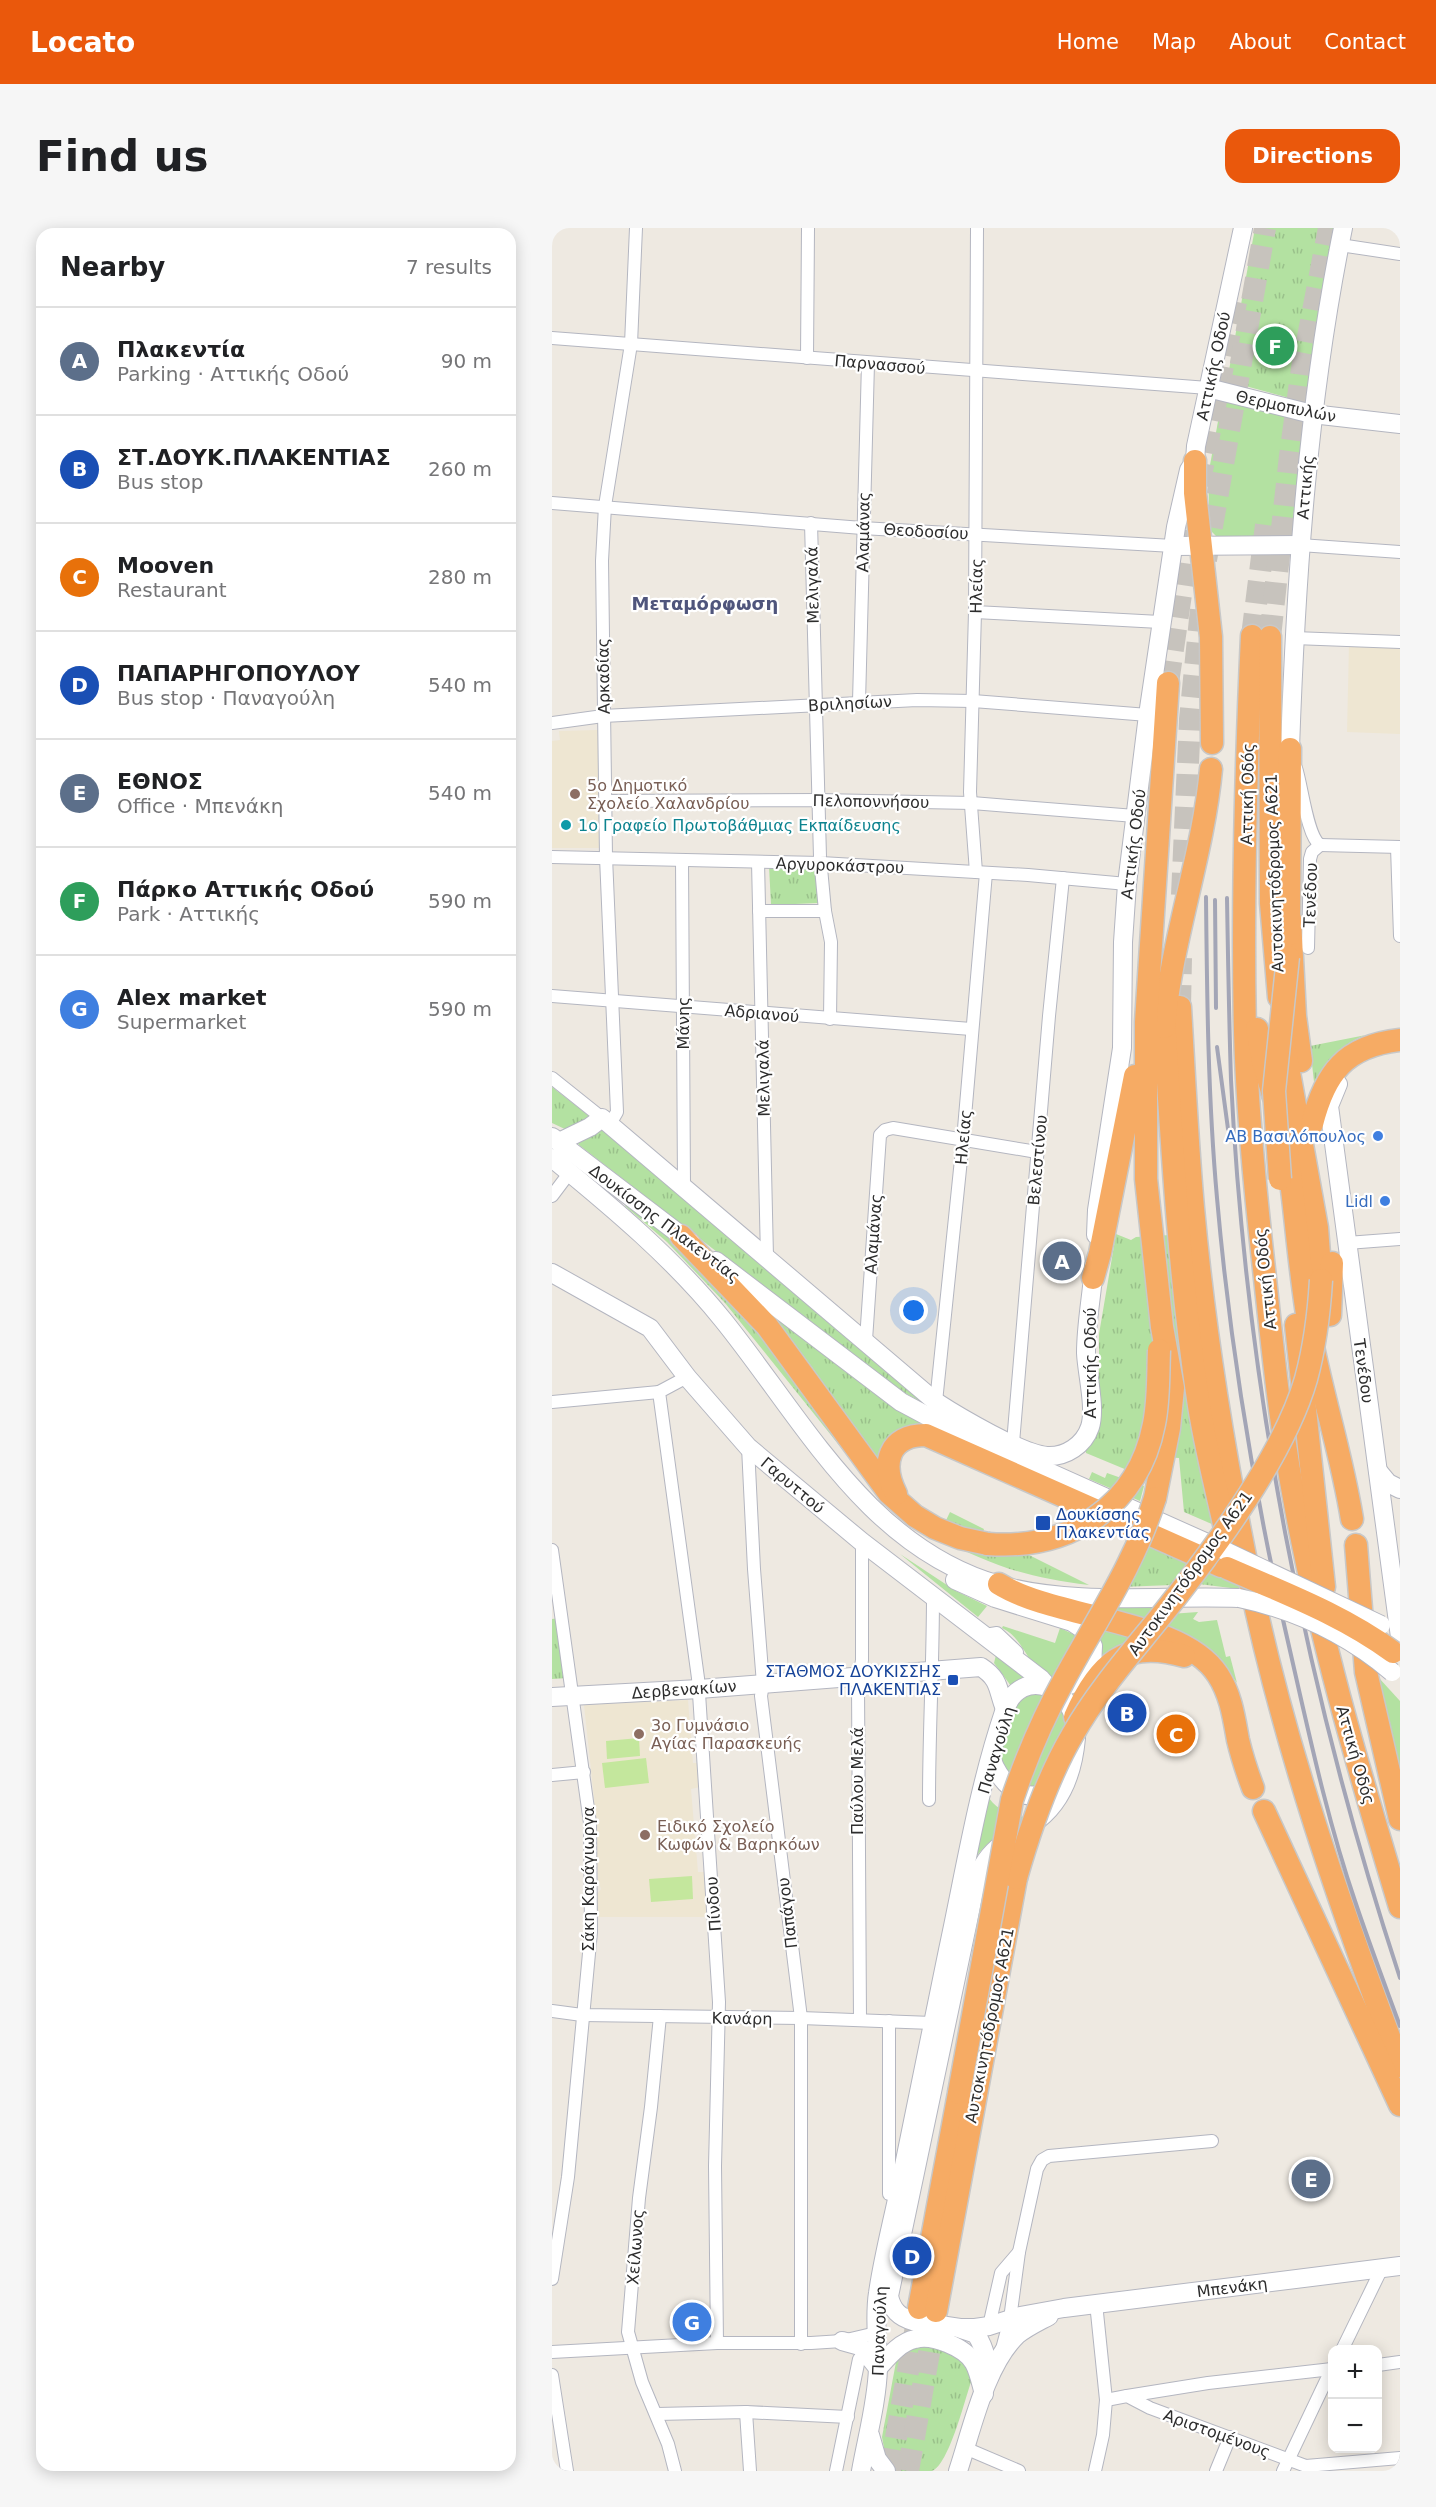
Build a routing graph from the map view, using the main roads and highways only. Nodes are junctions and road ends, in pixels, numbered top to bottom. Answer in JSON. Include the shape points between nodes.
{"nodes":[{"id":1,"x":1243,"y":228,"type":"edge"},
{"id":2,"x":1341,"y":237,"type":"edge"},
{"id":3,"x":1208,"y":388,"type":"junction"},
{"id":4,"x":1312,"y":414,"type":"junction"},
{"id":5,"x":1400,"y":424,"type":"edge"},
{"id":6,"x":1195,"y":461,"type":"junction"},
{"id":7,"x":1300,"y":545,"type":"junction"},
{"id":8,"x":1173,"y":546,"type":"junction"},
{"id":9,"x":1201,"y":546,"type":"junction"},
{"id":10,"x":1261,"y":637,"type":"joint"},
{"id":11,"x":1168,"y":683,"type":"tunnel mouth"},
{"id":12,"x":1212,"y":743,"type":"dead end"},
{"id":13,"x":1290,"y":749,"type":"joint"},
{"id":14,"x":1211,"y":769,"type":"dead end"},
{"id":15,"x":1290,"y":919,"type":"junction"},
{"id":16,"x":1245,"y":965,"type":"junction"},
{"id":17,"x":1163,"y":1016,"type":"junction"},
{"id":18,"x":1400,"y":1040,"type":"edge"},
{"id":19,"x":1400,"y":1046,"type":"edge"},
{"id":20,"x":1312,"y":1124,"type":"junction"},
{"id":21,"x":554,"y":1146,"type":"edge"},
{"id":22,"x":681,"y":1236,"type":"junction"},
{"id":23,"x":552,"y":1273,"type":"edge"},
{"id":24,"x":1093,"y":1278,"type":"junction"},
{"id":25,"x":1327,"y":1280,"type":"junction"},
{"id":26,"x":1165,"y":1344,"type":"junction"},
{"id":27,"x":1378,"y":1471,"type":"junction"},
{"id":28,"x":1400,"y":1489,"type":"edge"},
{"id":29,"x":905,"y":1508,"type":"junction"},
{"id":30,"x":1352,"y":1520,"type":"dead end"},
{"id":31,"x":904,"y":1537,"type":"junction"},
{"id":32,"x":1356,"y":1545,"type":"dead end"},
{"id":33,"x":1226,"y":1560,"type":"junction"},
{"id":34,"x":999,"y":1584,"type":"junction"},
{"id":35,"x":989,"y":1638,"type":"junction"},
{"id":36,"x":1398,"y":1656,"type":"edge"},
{"id":37,"x":1331,"y":1663,"type":"junction"},
{"id":38,"x":981,"y":1667,"type":"junction"},
{"id":39,"x":1211,"y":1667,"type":"junction"},
{"id":40,"x":1052,"y":1688,"type":"junction"},
{"id":41,"x":552,"y":1697,"type":"edge"},
{"id":42,"x":1005,"y":1708,"type":"junction"},
{"id":43,"x":1075,"y":1717,"type":"junction"},
{"id":44,"x":991,"y":1758,"type":"junction"},
{"id":45,"x":1068,"y":1778,"type":"junction"},
{"id":46,"x":1253,"y":1788,"type":"dead end"},
{"id":47,"x":1264,"y":1811,"type":"dead end"},
{"id":48,"x":1400,"y":1819,"type":"edge"},
{"id":49,"x":1400,"y":1906,"type":"edge"},
{"id":50,"x":1400,"y":2066,"type":"edge"},
{"id":51,"x":967,"y":2094,"type":"junction"},
{"id":52,"x":1400,"y":2105,"type":"edge"},
{"id":53,"x":1391,"y":2267,"type":"edge"},
{"id":54,"x":1064,"y":2308,"type":"junction"},
{"id":55,"x":923,"y":2313,"type":"junction"},
{"id":56,"x":876,"y":2333,"type":"junction"},
{"id":57,"x":970,"y":2333,"type":"junction"},
{"id":58,"x":842,"y":2341,"type":"road end"},
{"id":59,"x":878,"y":2368,"type":"junction"},
{"id":60,"x":984,"y":2394,"type":"junction"},
{"id":61,"x":868,"y":2428,"type":"junction"},
{"id":62,"x":965,"y":2448,"type":"junction"},
{"id":63,"x":861,"y":2471,"type":"edge"},
{"id":64,"x":886,"y":2471,"type":"edge"},
{"id":65,"x":946,"y":2471,"type":"edge"},
{"id":66,"x":958,"y":2471,"type":"edge"}],
"edges":[{"from":1,"to":3,"type":"main road","name":"Αττικής Οδού"},
{"from":2,"to":4,"type":"main road","name":"Αττικής"},
{"from":3,"to":4,"type":"main road","name":"Θερμοπυλών"},
{"from":3,"to":6,"type":"main road","name":"Αττικής Οδού"},
{"from":4,"to":5,"type":"main road","name":"Θερμοπυλών"},
{"from":4,"to":7,"type":"main road","name":"Αττικής"},
{"from":6,"to":8,"type":"main road","name":"Αττικής Οδού","via":[[1189,470]]},
{"from":6,"to":9,"type":"highway"},
{"from":7,"to":9,"type":"main road","name":"Θεοδοσίου"},
{"from":7,"to":13,"type":"main road","name":"Αττικής"},
{"from":8,"to":9,"type":"main road","name":"Θεοδοσίου"},
{"from":8,"to":24,"type":"main road","name":"Αττικής Οδού","via":[[1127,884],[1122,1048],[1096,1210]]},
{"from":9,"to":12,"type":"highway","via":[[1211,637]]},
{"from":10,"to":16,"type":"highway","name":"Αττική Οδός","via":[[1247,753]]},
{"from":10,"to":25,"type":"highway","name":"Αυτοκινητόδρομος Α621","via":[[1276,971],[1286,1059]]},
{"from":11,"to":17,"type":"highway"},
{"from":13,"to":15,"type":"highway"},
{"from":14,"to":17,"type":"highway"},
{"from":15,"to":20,"type":"highway","via":[[1295,1016]]},
{"from":15,"to":37,"type":"highway","bridge":true,"via":[[1298,953],[1274,1091],[1274,1116]]},
{"from":16,"to":30,"type":"highway","via":[[1263,1061],[1286,1142],[1310,1330]]},
{"from":16,"to":37,"type":"highway","name":"Αττική Οδός","via":[[1251,1133],[1280,1410],[1308,1568]]},
{"from":17,"to":24,"type":"highway"},
{"from":17,"to":26,"type":"highway","via":[[1160,1180]]},
{"from":17,"to":50,"type":"highway","via":[[1193,1206],[1221,1428],[1248,1575],[1276,1688],[1351,1932]]},
{"from":18,"to":20,"type":"highway","via":[[1371,1045],[1335,1069],[1323,1088]]},
{"from":19,"to":27,"type":"main road","name":"Τενέδου","via":[[1376,1050],[1358,1062],[1340,1080],[1329,1106]]},
{"from":20,"to":25,"type":"highway","via":[[1331,1249]]},
{"from":21,"to":22,"type":"main road","name":"Δουκίσσης Πλακεντίας"},
{"from":21,"to":24,"type":"main road","name":"Αττικής Οδού","via":[[609,1118],[936,1402],[963,1420],[1039,1455],[1062,1454],[1086,1436],[1091,1419],[1086,1351]]},
{"from":21,"to":31,"type":"main road","name":"Δουκίσσης Πλακεντίας","via":[[570,1172],[631,1225],[722,1319],[857,1493]]},
{"from":22,"to":29,"type":"highway","via":[[767,1326],[889,1493]]},
{"from":22,"to":33,"type":"main road","name":"Δουκίσσης Πλακεντίας","via":[[901,1402]]},
{"from":23,"to":35,"type":"main road","name":"Γαρυττού","via":[[645,1324],[748,1447],[862,1542]]},
{"from":25,"to":51,"type":"highway","name":"Αυτοκινητόδρομος Α621","bridge":true,"via":[[1314,1348],[1294,1412],[1279,1443],[1231,1520],[1072,1735],[1042,1802],[1016,1878]]},
{"from":26,"to":29,"type":"highway","bridge":true,"via":[[1148,1446],[1125,1491],[1097,1518],[1057,1536],[1021,1544],[988,1544],[942,1531]]},
{"from":26,"to":51,"type":"highway","name":"Αυτοκινητόδρομος Α621","bridge":true,"via":[[1172,1378],[1169,1428],[1147,1524],[1135,1554],[1043,1720],[1012,1800]]},
{"from":27,"to":28,"type":"main road"},
{"from":27,"to":36,"type":"main road","name":"Τενέδου"},
{"from":29,"to":33,"type":"highway","via":[[889,1478],[889,1459],[904,1439],[926,1435]]},
{"from":31,"to":34,"type":"main road","name":"Δουκίσσης Πλακεντίας","via":[[970,1575]]},
{"from":31,"to":40,"type":"main road","name":"Παναγούλη","via":[[922,1558],[963,1584],[1072,1622],[1084,1630],[1093,1646],[1092,1666],[1080,1681]]},
{"from":32,"to":48,"type":"highway","via":[[1366,1672]]},
{"from":33,"to":36,"type":"highway","bridge":true,"via":[[1366,1633]]},
{"from":33,"to":36,"type":"main road","name":"Δουκίσσης Πλακεντίας","bridge":true,"via":[[1381,1625]]},
{"from":34,"to":36,"type":"main road","name":"Δουκίσσης Πλακεντίας","bridge":true,"via":[[1098,1598],[1239,1598],[1281,1609],[1361,1648]]},
{"from":34,"to":39,"type":"highway","via":[[1047,1606],[1172,1639],[1187,1646]]},
{"from":35,"to":38,"type":"main road"},
{"from":35,"to":40,"type":"main road","name":"Γαρυττού"},
{"from":37,"to":49,"type":"highway","name":"Αττική Οδός"},
{"from":38,"to":41,"type":"main road","name":"Δερβενακίων"},
{"from":38,"to":42,"type":"main road","via":[[998,1685]]},
{"from":39,"to":43,"type":"highway","via":[[1164,1651],[1132,1654],[1099,1673]]},
{"from":39,"to":46,"type":"highway","via":[[1230,1700]]},
{"from":40,"to":42,"type":"main road","name":"Παναγούλη","via":[[1025,1688]]},
{"from":40,"to":43,"type":"main road","via":[[1069,1702]]},
{"from":42,"to":44,"type":"main road","name":"Παναγούλη"},
{"from":43,"to":45,"type":"main road","name":"Παναγούλη","via":[[1076,1736]]},
{"from":44,"to":45,"type":"main road","via":[[1002,1782],[1020,1793],[1051,1792]]},
{"from":44,"to":56,"type":"main road","name":"Παναγούλη","via":[[932,2023],[878,2295]]},
{"from":45,"to":55,"type":"main road","name":"Παναγούλη","via":[[1050,1809],[989,1854],[977,1878],[889,2295],[896,2311],[906,2319]]},
{"from":47,"to":52,"type":"highway"},
{"from":51,"to":55,"type":"highway","name":"Αυτοκινητόδρομος Α621"},
{"from":53,"to":54,"type":"main road","name":"Μπενάκη"},
{"from":54,"to":57,"type":"main road","name":"Παναγούλη","via":[[1010,2319]]},
{"from":54,"to":60,"type":"main road","via":[[1025,2329],[1007,2348]]},
{"from":55,"to":56,"type":"main road"},
{"from":55,"to":57,"type":"main road","name":"Παναγούλη"},
{"from":56,"to":59,"type":"main road","name":"Παναγούλη"},
{"from":57,"to":59,"type":"main road","via":[[915,2338],[894,2351]]},
{"from":57,"to":60,"type":"main road","via":[[969,2356]]},
{"from":57,"to":60,"type":"main road","via":[[987,2357]]},
{"from":58,"to":59,"type":"main road","via":[[860,2346]]},
{"from":59,"to":61,"type":"main road","name":"Παναγούλη"},
{"from":60,"to":62,"type":"main road"},
{"from":61,"to":63,"type":"main road","name":"Παναγούλη"},
{"from":61,"to":64,"type":"main road","via":[[873,2451]]},
{"from":62,"to":65,"type":"main road"},
{"from":62,"to":66,"type":"main road"}]}
